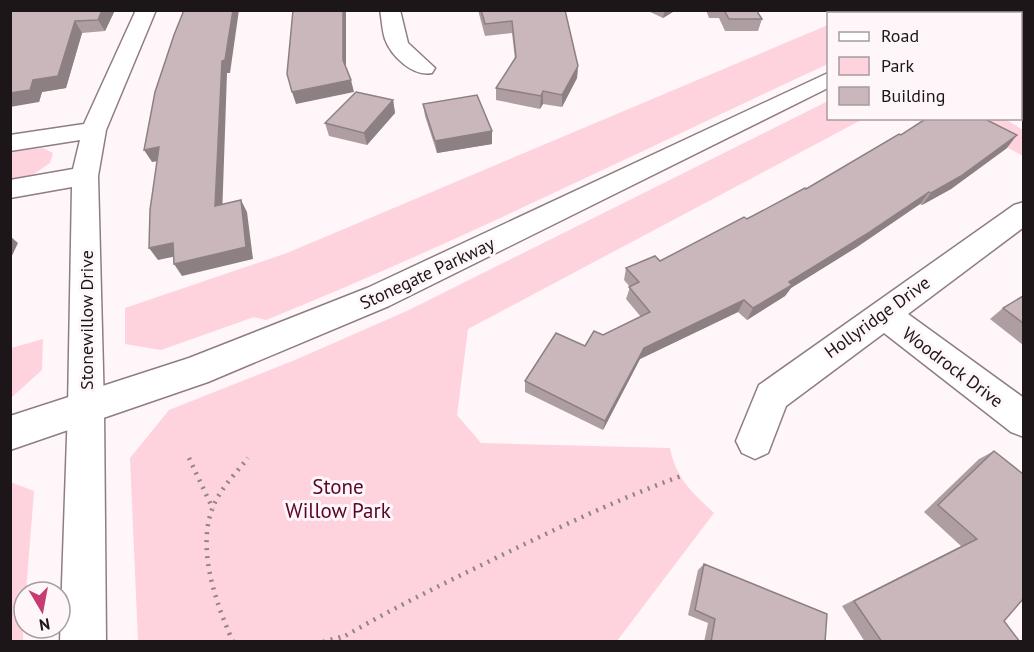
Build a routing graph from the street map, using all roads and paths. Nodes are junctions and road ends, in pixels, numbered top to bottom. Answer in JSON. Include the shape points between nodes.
{"nodes":[{"id":1,"x":146,"y":10,"type":"edge"},
{"id":2,"x":390,"y":10,"type":"edge"},
{"id":3,"x":424,"y":68,"type":"dead end"},
{"id":4,"x":827,"y":81,"type":"edge"},
{"id":5,"x":94,"y":130,"type":"junction"},
{"id":6,"x":10,"y":143,"type":"edge"},
{"id":7,"x":85,"y":176,"type":"junction"},
{"id":8,"x":10,"y":189,"type":"edge"},
{"id":9,"x":1023,"y":212,"type":"edge"},
{"id":10,"x":883,"y":314,"type":"junction"},
{"id":11,"x":86,"y":408,"type":"junction"},
{"id":12,"x":1023,"y":420,"type":"edge"},
{"id":13,"x":10,"y":433,"type":"edge"},
{"id":14,"x":755,"y":441,"type":"dead end"},
{"id":15,"x":189,"y":458,"type":"dead end"},
{"id":16,"x":248,"y":459,"type":"dead end"},
{"id":17,"x":684,"y":475,"type":"dead end"},
{"id":18,"x":213,"y":509,"type":"junction"},
{"id":19,"x":343,"y":639,"type":"edge"},
{"id":20,"x":83,"y":642,"type":"edge"},
{"id":21,"x":233,"y":642,"type":"edge"},
{"id":22,"x":323,"y":642,"type":"edge"}],
"edges":[{"from":1,"to":5,"type":"street","name":"Stonewillow Drive"},
{"from":2,"to":3,"type":"street","via":[[394,40]]},
{"from":4,"to":11,"type":"street","name":"Stonegate Parkway","via":[[378,297],[196,370]]},
{"from":5,"to":6,"type":"street"},
{"from":5,"to":7,"type":"street","name":"Stonewillow Drive"},
{"from":7,"to":8,"type":"street"},
{"from":7,"to":11,"type":"street","name":"Stonewillow Drive"},
{"from":9,"to":10,"type":"street","name":"Hollyridge Drive"},
{"from":10,"to":12,"type":"street","name":"Woodrock Drive"},
{"from":10,"to":14,"type":"street","name":"Hollyridge Drive","via":[[772,396]]},
{"from":11,"to":13,"type":"street","name":"Stonegate Parkway"},
{"from":11,"to":20,"type":"street","name":"Stonewillow Drive"},
{"from":15,"to":18,"type":"path"},
{"from":16,"to":18,"type":"path"},
{"from":17,"to":19,"type":"path","via":[[574,520],[393,608]]},
{"from":18,"to":21,"type":"path","via":[[208,538],[212,575]]},
{"from":19,"to":22,"type":"path"}]}
